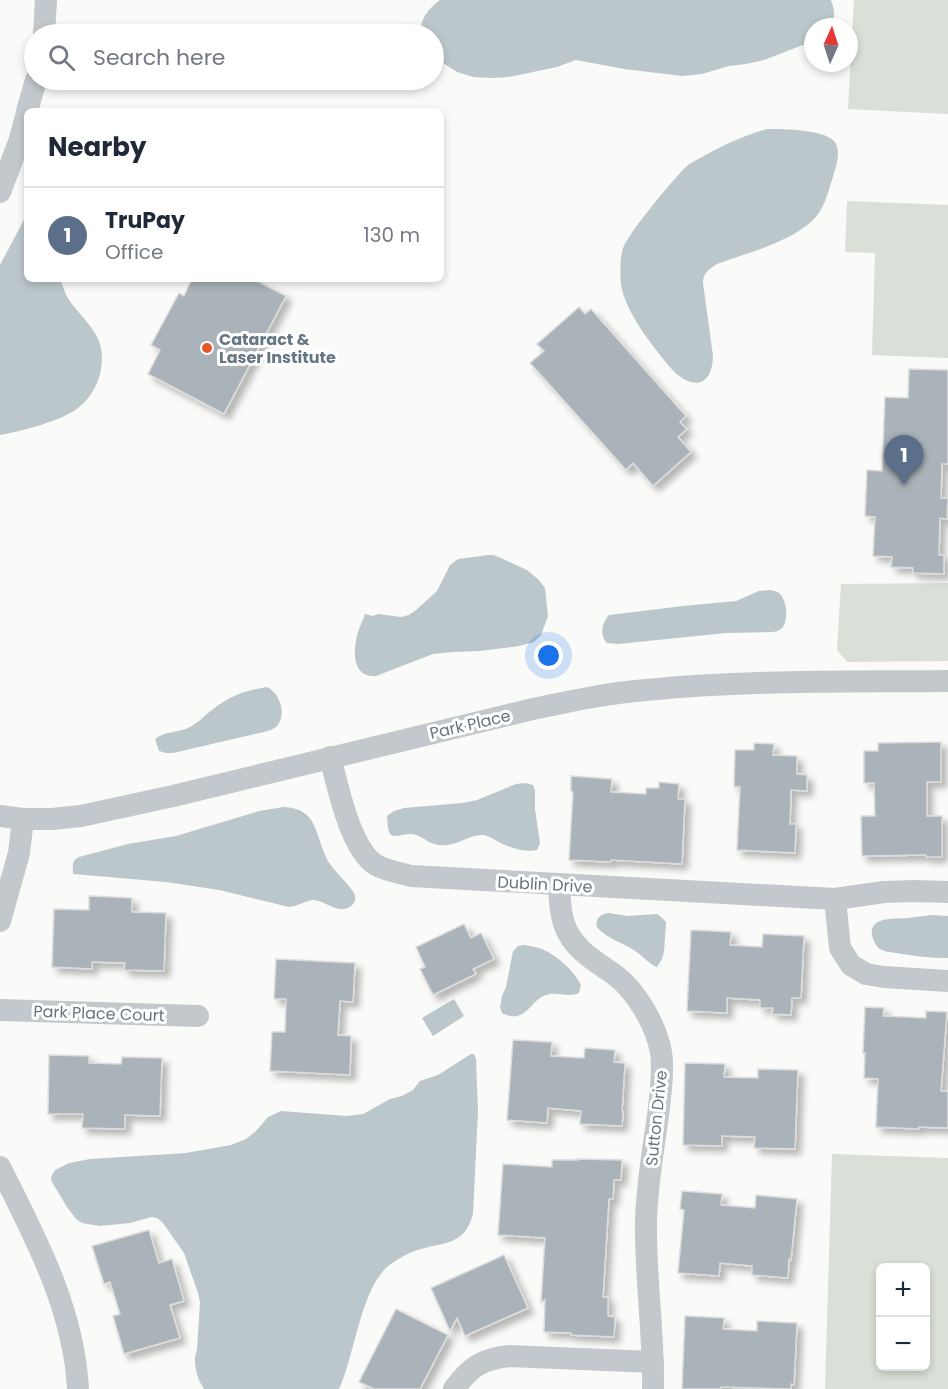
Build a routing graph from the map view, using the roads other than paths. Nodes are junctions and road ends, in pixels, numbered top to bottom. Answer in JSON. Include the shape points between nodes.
{"nodes":[{"id":1,"x":46,"y":0,"type":"edge"},
{"id":2,"x":45,"y":24,"type":"edge"},
{"id":3,"x":33,"y":90,"type":"edge"},
{"id":4,"x":28,"y":108,"type":"edge"},
{"id":5,"x":24,"y":123,"type":"edge"},
{"id":6,"x":0,"y":192,"type":"edge"},
{"id":7,"x":948,"y":681,"type":"edge"},
{"id":8,"x":330,"y":757,"type":"junction"},
{"id":9,"x":0,"y":816,"type":"edge"},
{"id":10,"x":23,"y":819,"type":"junction"},
{"id":11,"x":559,"y":884,"type":"junction"},
{"id":12,"x":948,"y":892,"type":"edge"},
{"id":13,"x":835,"y":899,"type":"junction"},
{"id":14,"x":0,"y":921,"type":"edge"},
{"id":15,"x":948,"y":981,"type":"edge"},
{"id":16,"x":0,"y":1010,"type":"edge"},
{"id":17,"x":198,"y":1016,"type":"dead end"},
{"id":18,"x":0,"y":1167,"type":"edge"},
{"id":19,"x":653,"y":1362,"type":"junction"},
{"id":20,"x":78,"y":1389,"type":"edge"},
{"id":21,"x":454,"y":1389,"type":"edge"},
{"id":22,"x":653,"y":1389,"type":"edge"}],
"edges":[{"from":1,"to":2,"type":"street"},
{"from":3,"to":4,"type":"street"},
{"from":5,"to":6,"type":"street"},
{"from":7,"to":8,"type":"street","name":"Park Place","via":[[742,683],[644,690],[533,709]]},
{"from":8,"to":10,"type":"street","name":"Park Place","via":[[81,816]]},
{"from":8,"to":11,"type":"street","name":"Dublin Drive","via":[[352,833],[361,850],[377,866],[411,876]]},
{"from":9,"to":10,"type":"street","name":"Park Place"},
{"from":10,"to":14,"type":"street","via":[[19,853]]},
{"from":11,"to":13,"type":"street","name":"Dublin Drive"},
{"from":11,"to":19,"type":"street","name":"Sutton Drive","via":[[561,913],[568,934],[585,954],[636,996],[650,1020],[661,1053],[662,1086],[646,1218]]},
{"from":12,"to":13,"type":"street","name":"Dublin Drive","via":[[884,892]]},
{"from":13,"to":15,"type":"street","via":[[840,948],[851,965],[884,977]]},
{"from":16,"to":17,"type":"street","name":"Park Place Court"},
{"from":18,"to":20,"type":"street","via":[[63,1306]]},
{"from":19,"to":21,"type":"street","via":[[494,1358],[478,1364]]},
{"from":19,"to":22,"type":"street","name":"Sutton Drive"}]}
